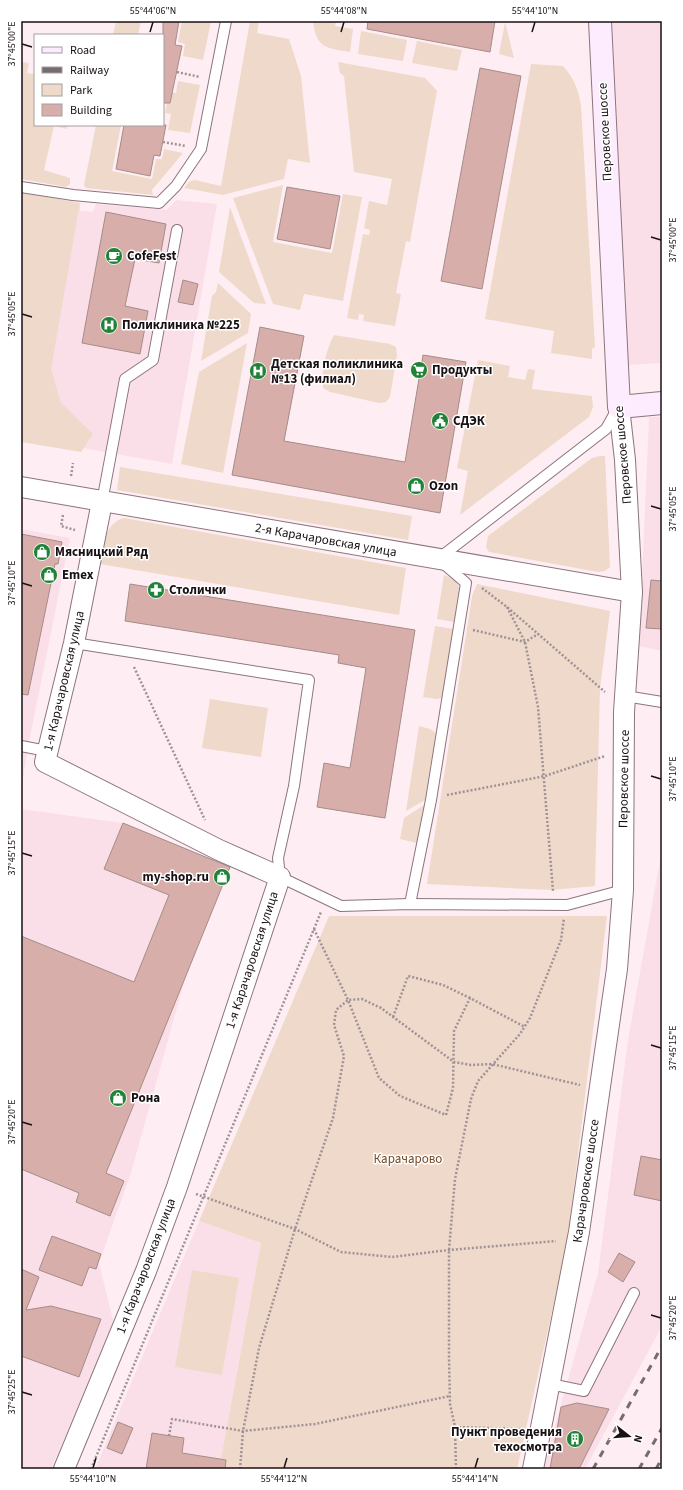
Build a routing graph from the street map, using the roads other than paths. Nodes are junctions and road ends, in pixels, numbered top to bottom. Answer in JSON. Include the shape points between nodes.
{"nodes":[{"id":1,"x":226,"y":21,"type":"edge"},
{"id":2,"x":600,"y":21,"type":"edge"},
{"id":3,"x":21,"y":187,"type":"edge"},
{"id":4,"x":177,"y":230,"type":"dead end"},
{"id":5,"x":662,"y":403,"type":"edge"},
{"id":6,"x":618,"y":407,"type":"junction"},
{"id":7,"x":21,"y":487,"type":"edge"},
{"id":8,"x":102,"y":502,"type":"junction"},
{"id":9,"x":438,"y":559,"type":"junction"},
{"id":10,"x":632,"y":592,"type":"junction"},
{"id":11,"x":74,"y":643,"type":"junction"},
{"id":12,"x":618,"y":696,"type":"junction"},
{"id":13,"x":662,"y":702,"type":"edge"},
{"id":14,"x":21,"y":746,"type":"edge"},
{"id":15,"x":47,"y":751,"type":"junction"},
{"id":16,"x":280,"y":877,"type":"junction"},
{"id":17,"x":622,"y":890,"type":"junction"},
{"id":18,"x":410,"y":904,"type":"junction"},
{"id":19,"x":634,"y":1293,"type":"dead end"},
{"id":20,"x":550,"y":1384,"type":"junction"},
{"id":21,"x":67,"y":1468,"type":"edge"},
{"id":22,"x":533,"y":1469,"type":"edge"}],
"edges":[{"from":1,"to":3,"type":"lane","via":[[201,149],[176,186],[159,203]]},
{"from":2,"to":6,"type":"street","name":"Перовское шоссе"},
{"from":4,"to":8,"type":"lane","via":[[153,360],[125,379]]},
{"from":5,"to":6,"type":"street"},
{"from":6,"to":9,"type":"lane","via":[[606,429]]},
{"from":6,"to":10,"type":"street","name":"Перовское шоссе","via":[[625,460]]},
{"from":7,"to":8,"type":"street","name":"2-я Карачаровская улица"},
{"from":8,"to":9,"type":"street","name":"2-я Карачаровская улица"},
{"from":8,"to":11,"type":"street","name":"1-я Карачаровская улица"},
{"from":9,"to":10,"type":"street","name":"2-я Карачаровская улица"},
{"from":9,"to":18,"type":"lane","via":[[466,583],[431,800]]},
{"from":10,"to":12,"type":"street","name":"Перовское шоссе"},
{"from":11,"to":15,"type":"street","name":"1-я Карачаровская улица"},
{"from":11,"to":16,"type":"lane","via":[[309,680],[294,786],[278,858]]},
{"from":12,"to":13,"type":"lane"},
{"from":12,"to":17,"type":"street","name":"Перовское шоссе"},
{"from":14,"to":15,"type":"lane"},
{"from":15,"to":16,"type":"street","name":"1-я Карачаровская улица","via":[[45,762],[219,850]]},
{"from":16,"to":18,"type":"lane","via":[[341,906]]},
{"from":16,"to":21,"type":"street","name":"1-я Карачаровская улица","via":[[177,1187]]},
{"from":17,"to":18,"type":"lane","via":[[567,905]]},
{"from":17,"to":20,"type":"street","name":"Карачаровское шоссе","via":[[617,969],[579,1232]]},
{"from":19,"to":20,"type":"lane","via":[[584,1391]]},
{"from":20,"to":22,"type":"street","name":"Карачаровское шоссе"}]}
